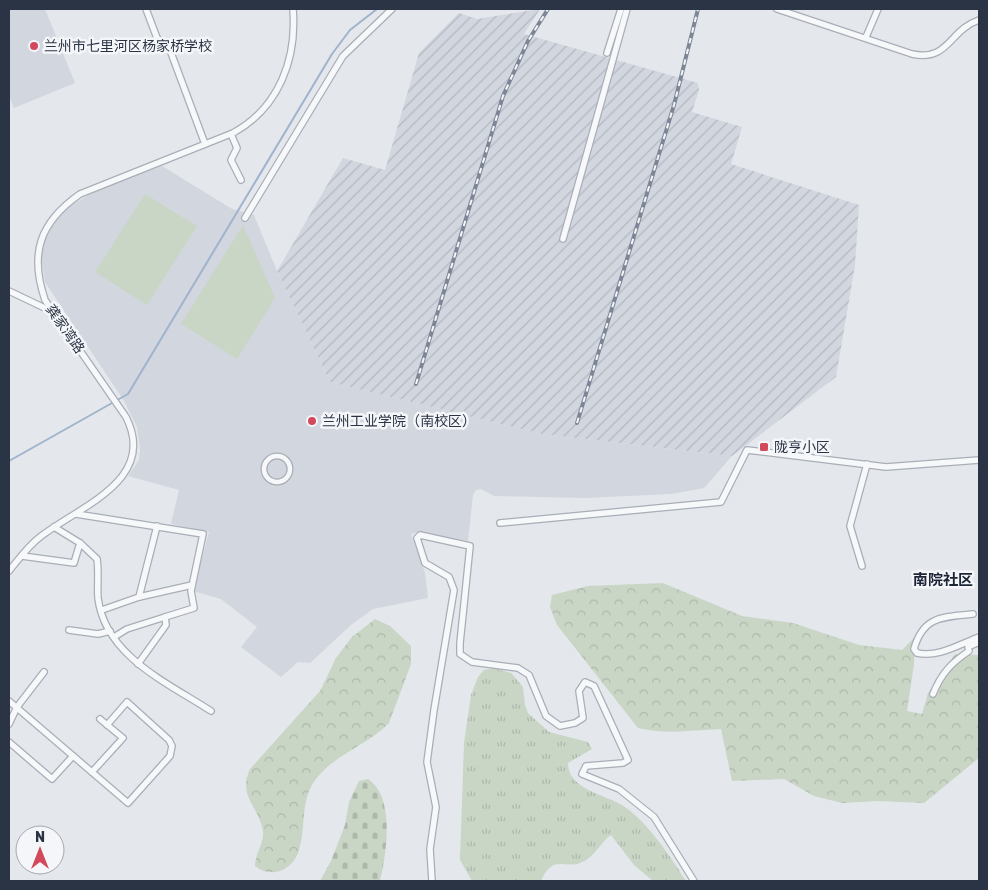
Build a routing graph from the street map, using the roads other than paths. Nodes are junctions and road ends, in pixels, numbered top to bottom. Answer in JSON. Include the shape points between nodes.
{"nodes":[{"id":1,"x":146,"y":9,"type":"edge"},
{"id":2,"x":293,"y":9,"type":"edge"},
{"id":3,"x":392,"y":9,"type":"edge"},
{"id":4,"x":621,"y":9,"type":"edge"},
{"id":5,"x":626,"y":9,"type":"edge"},
{"id":6,"x":777,"y":9,"type":"edge"},
{"id":7,"x":878,"y":9,"type":"edge"},
{"id":8,"x":979,"y":20,"type":"edge"},
{"id":9,"x":866,"y":38,"type":"junction"},
{"id":10,"x":607,"y":53,"type":"dead end"},
{"id":11,"x":231,"y":134,"type":"junction"},
{"id":12,"x":205,"y":144,"type":"junction"},
{"id":13,"x":241,"y":180,"type":"dead end"},
{"id":14,"x":245,"y":218,"type":"dead end"},
{"id":15,"x":562,"y":239,"type":"dead end"},
{"id":16,"x":9,"y":291,"type":"edge"},
{"id":17,"x":53,"y":312,"type":"junction"},
{"id":18,"x":979,"y":460,"type":"edge"},
{"id":19,"x":867,"y":464,"type":"junction"},
{"id":20,"x":266,"y":477,"type":"joint"},
{"id":21,"x":76,"y":514,"type":"junction"},
{"id":22,"x":500,"y":523,"type":"dead end"},
{"id":23,"x":157,"y":526,"type":"junction"},
{"id":24,"x":54,"y":528,"type":"junction"},
{"id":25,"x":80,"y":542,"type":"junction"},
{"id":26,"x":22,"y":556,"type":"junction"},
{"id":27,"x":862,"y":566,"type":"dead end"},
{"id":28,"x":9,"y":571,"type":"edge"},
{"id":29,"x":192,"y":585,"type":"junction"},
{"id":30,"x":140,"y":597,"type":"junction"},
{"id":31,"x":102,"y":610,"type":"junction"},
{"id":32,"x":973,"y":614,"type":"dead end"},
{"id":33,"x":165,"y":617,"type":"junction"},
{"id":34,"x":69,"y":630,"type":"dead end"},
{"id":35,"x":110,"y":631,"type":"junction"},
{"id":36,"x":114,"y":637,"type":"junction"},
{"id":37,"x":979,"y":637,"type":"edge"},
{"id":38,"x":979,"y":642,"type":"edge"},
{"id":39,"x":138,"y":664,"type":"junction"},
{"id":40,"x":44,"y":672,"type":"dead end"},
{"id":41,"x":933,"y":694,"type":"dead end"},
{"id":42,"x":9,"y":701,"type":"edge"},
{"id":43,"x":17,"y":708,"type":"junction"},
{"id":44,"x":211,"y":711,"type":"dead end"},
{"id":45,"x":100,"y":719,"type":"dead end"},
{"id":46,"x":9,"y":724,"type":"edge"},
{"id":47,"x":107,"y":725,"type":"junction"},
{"id":48,"x":9,"y":742,"type":"edge"},
{"id":49,"x":73,"y":756,"type":"junction"},
{"id":50,"x":92,"y":772,"type":"junction"},
{"id":51,"x":432,"y":881,"type":"edge"},
{"id":52,"x":694,"y":881,"type":"edge"}],
"edges":[{"from":1,"to":12,"type":"street","via":[[157,38],[170,50]]},
{"from":2,"to":11,"type":"street","name":"龚家湾路","via":[[292,49],[284,79],[272,100],[250,124]]},
{"from":3,"to":14,"type":"street","via":[[343,56]]},
{"from":4,"to":10,"type":"street"},
{"from":5,"to":15,"type":"street"},
{"from":6,"to":9,"type":"street"},
{"from":7,"to":9,"type":"street"},
{"from":8,"to":9,"type":"street","via":[[965,27],[941,51],[931,56],[912,54]]},
{"from":11,"to":12,"type":"street","name":"龚家湾路"},
{"from":11,"to":13,"type":"street","via":[[237,148],[231,160]]},
{"from":12,"to":17,"type":"street","name":"龚家湾路","via":[[80,194],[53,216],[44,228],[38,260],[40,286]]},
{"from":16,"to":17,"type":"street"},
{"from":17,"to":21,"type":"street","name":"龚家湾路","via":[[120,408],[131,427],[134,450],[132,461],[122,477]]},
{"from":18,"to":19,"type":"street","via":[[886,467]]},
{"from":19,"to":22,"type":"street","via":[[747,450],[721,502]]},
{"from":19,"to":27,"type":"street","via":[[850,526]]},
{"from":20,"to":20,"type":"street","via":[[274,483],[285,481],[291,472],[289,462],[280,456],[270,458],[264,467]]},
{"from":21,"to":23,"type":"street"},
{"from":21,"to":24,"type":"street","name":"龚家湾路"},
{"from":23,"to":29,"type":"street","via":[[203,534]]},
{"from":23,"to":30,"type":"street"},
{"from":24,"to":25,"type":"street"},
{"from":24,"to":26,"type":"street","name":"龚家湾路","via":[[34,542]]},
{"from":25,"to":26,"type":"street","via":[[74,563]]},
{"from":25,"to":31,"type":"street","via":[[97,559],[98,599]]},
{"from":26,"to":28,"type":"street","name":"龚家湾路"},
{"from":29,"to":30,"type":"street"},
{"from":29,"to":33,"type":"street","via":[[194,608]]},
{"from":30,"to":31,"type":"street"},
{"from":31,"to":35,"type":"street"},
{"from":32,"to":37,"type":"street","via":[[931,621],[914,649],[925,655]]},
{"from":33,"to":36,"type":"street","via":[[127,629]]},
{"from":33,"to":39,"type":"street","via":[[166,625]]},
{"from":34,"to":35,"type":"street","via":[[98,634]]},
{"from":35,"to":36,"type":"street"},
{"from":36,"to":39,"type":"street"},
{"from":38,"to":41,"type":"street","via":[[968,647],[969,651],[953,662],[940,677]]},
{"from":39,"to":44,"type":"street"},
{"from":40,"to":43,"type":"street"},
{"from":42,"to":43,"type":"street"},
{"from":43,"to":46,"type":"street"},
{"from":43,"to":49,"type":"street"},
{"from":45,"to":47,"type":"street"},
{"from":47,"to":50,"type":"street","via":[[123,738]]},
{"from":47,"to":50,"type":"street","via":[[127,702],[169,740],[172,753],[128,803]]},
{"from":48,"to":49,"type":"street","via":[[52,779]]},
{"from":49,"to":50,"type":"street"},
{"from":51,"to":52,"type":"street","via":[[430,849],[436,807],[427,762],[454,590],[449,577],[425,563],[417,538],[420,534],[470,546],[460,654],[472,662],[518,668],[529,675],[546,716],[560,726],[583,718],[579,691],[585,682],[594,686],[628,760],[586,766],[582,774],[619,789],[654,817]]}]}
